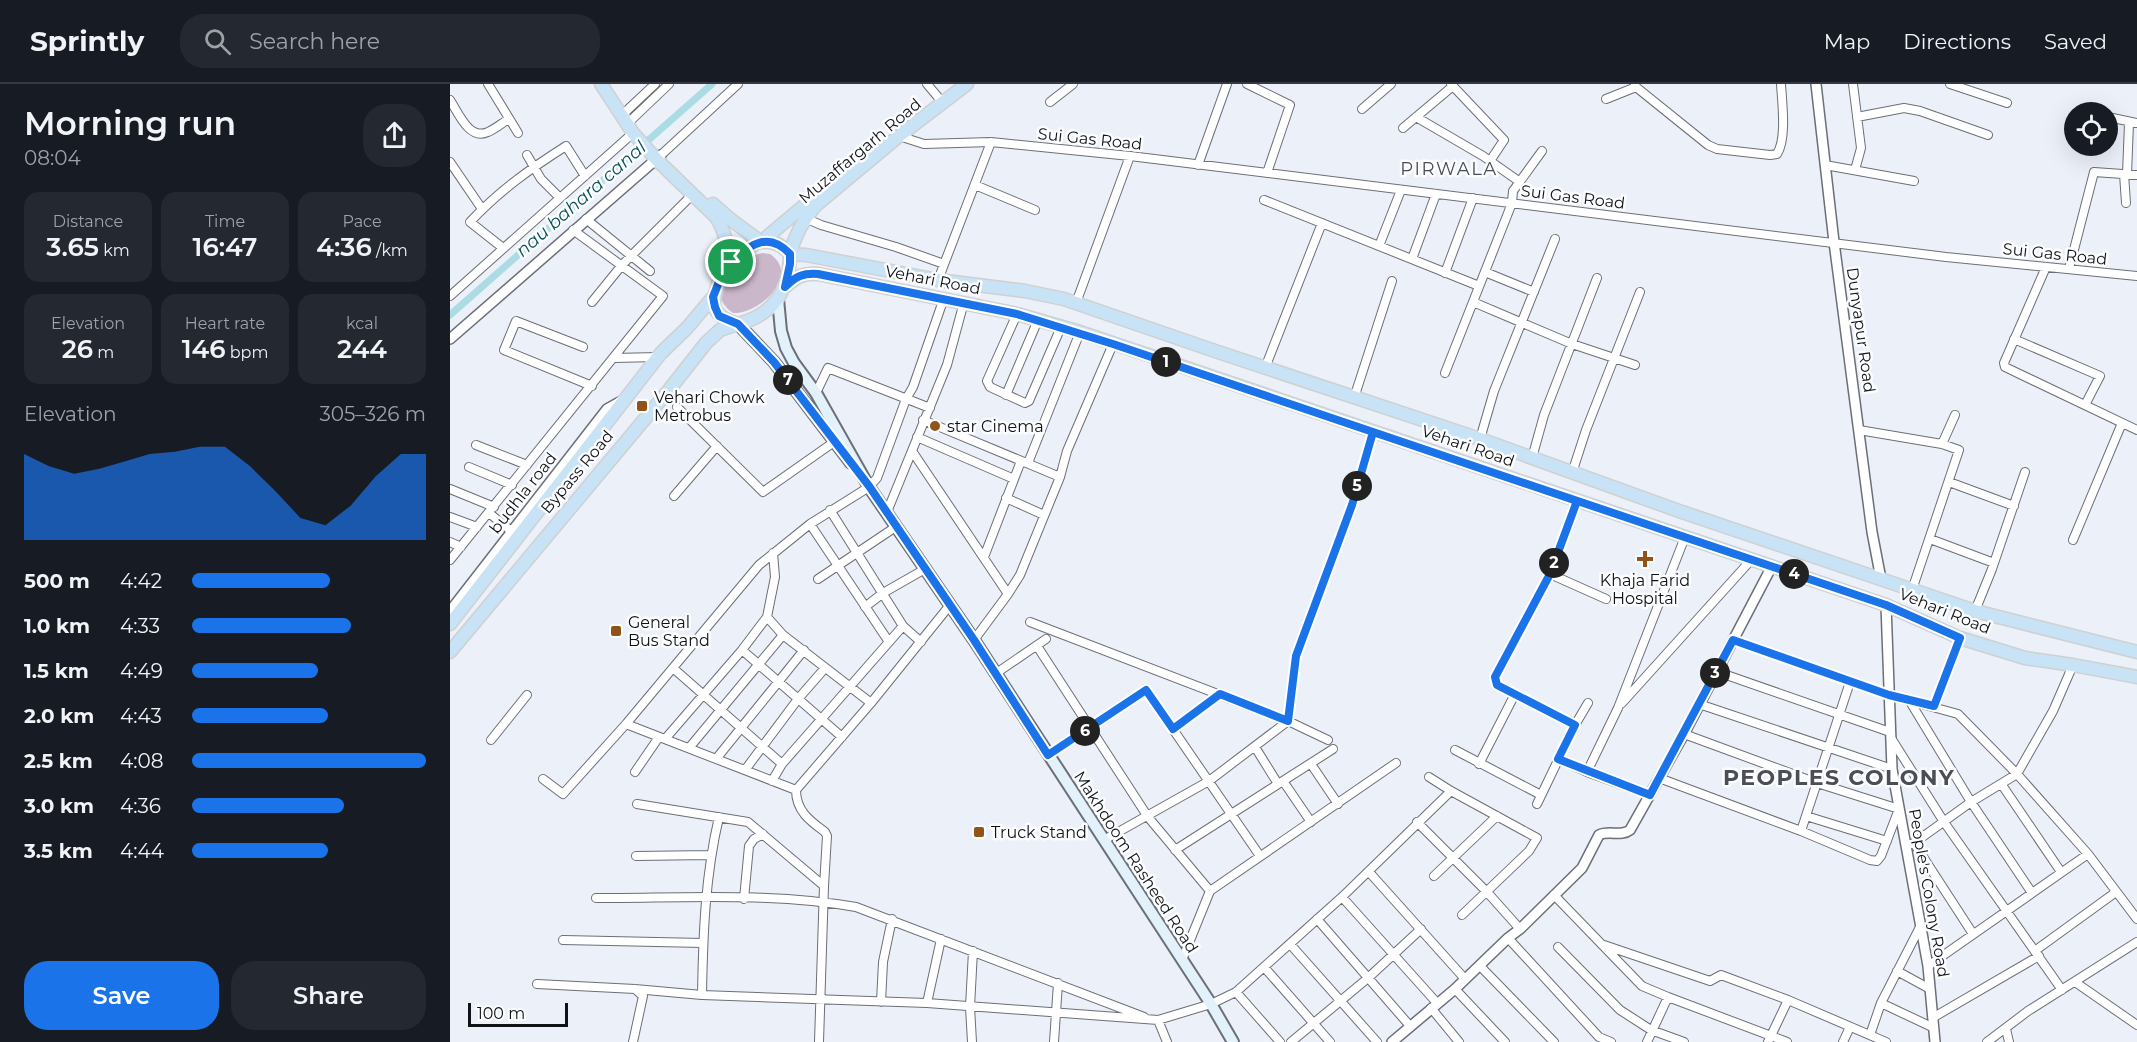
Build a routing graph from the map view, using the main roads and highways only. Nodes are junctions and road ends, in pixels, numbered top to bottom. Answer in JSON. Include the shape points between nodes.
{"nodes":[{"id":1,"x":601,"y":84,"type":"edge"},
{"id":2,"x":609,"y":84,"type":"edge"},
{"id":3,"x":954,"y":84,"type":"edge"},
{"id":4,"x":967,"y":84,"type":"edge"},
{"id":5,"x":940,"y":100,"type":"junction"},
{"id":6,"x":631,"y":124,"type":"junction"},
{"id":7,"x":656,"y":155,"type":"junction"},
{"id":8,"x":761,"y":242,"type":"junction"},
{"id":9,"x":790,"y":254,"type":"junction"},
{"id":10,"x":722,"y":274,"type":"junction"},
{"id":11,"x":785,"y":287,"type":"junction"},
{"id":12,"x":713,"y":297,"type":"junction"},
{"id":13,"x":778,"y":298,"type":"junction"},
{"id":14,"x":738,"y":324,"type":"junction"},
{"id":15,"x":869,"y":486,"type":"junction"},
{"id":16,"x":450,"y":624,"type":"edge"},
{"id":17,"x":450,"y":652,"type":"edge"},
{"id":18,"x":2137,"y":652,"type":"edge"},
{"id":19,"x":2137,"y":677,"type":"edge"},
{"id":20,"x":1233,"y":1042,"type":"edge"}],
"edges":[{"from":1,"to":6,"type":"main road"},
{"from":2,"to":6,"type":"main road"},
{"from":3,"to":5,"type":"main road"},
{"from":4,"to":5,"type":"main road","name":"Muzaffargarh Road"},
{"from":5,"to":8,"type":"main road"},
{"from":5,"to":9,"type":"main road","name":"Muzaffargarh Road","via":[[815,206],[795,236]]},
{"from":6,"to":7,"type":"main road"},
{"from":7,"to":8,"type":"main road"},
{"from":7,"to":10,"type":"main road","via":[[722,227],[727,250]]},
{"from":8,"to":9,"type":"main road","via":[[772,241]]},
{"from":8,"to":10,"type":"main road","via":[[740,254]]},
{"from":9,"to":11,"type":"main road"},
{"from":9,"to":18,"type":"main road","name":"Vehari Road","via":[[1064,298],[1975,611]]},
{"from":10,"to":12,"type":"main road"},
{"from":11,"to":13,"type":"main road"},
{"from":11,"to":19,"type":"main road","name":"Vehari Road","via":[[806,273],[818,274],[964,302],[1080,332],[1886,605],[1960,638],[2025,658]]},
{"from":12,"to":14,"type":"main road","via":[[719,316]]},
{"from":12,"to":16,"type":"main road","via":[[658,357],[515,535]]},
{"from":13,"to":14,"type":"main road","via":[[767,310]]},
{"from":13,"to":15,"type":"main road","name":"Makhdoom Rasheed Road","via":[[786,348]]},
{"from":14,"to":15,"type":"main road","via":[[774,362]]},
{"from":14,"to":17,"type":"main road","name":"Bypass Road","via":[[720,330],[706,343]]},
{"from":15,"to":20,"type":"main road","name":"Makhdoom Rasheed Road","via":[[974,640]]}]}
